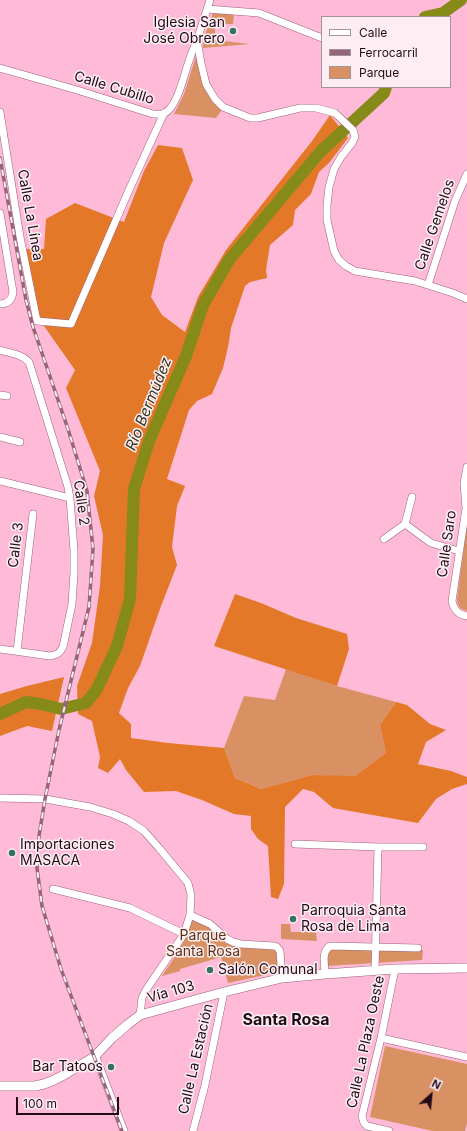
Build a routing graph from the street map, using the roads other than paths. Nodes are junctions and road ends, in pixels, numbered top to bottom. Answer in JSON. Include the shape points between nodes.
{"nodes":[{"id":1,"x":210,"y":0,"type":"edge"},
{"id":2,"x":207,"y":9,"type":"junction"},
{"id":3,"x":321,"y":38,"type":"edge"},
{"id":4,"x":197,"y":40,"type":"junction"},
{"id":5,"x":0,"y":68,"type":"edge"},
{"id":6,"x":0,"y":112,"type":"edge"},
{"id":7,"x":164,"y":113,"type":"junction"},
{"id":8,"x":467,"y":174,"type":"edge"},
{"id":9,"x":0,"y":213,"type":"edge"},
{"id":10,"x":428,"y":285,"type":"junction"},
{"id":11,"x":467,"y":300,"type":"edge"},
{"id":12,"x":0,"y":304,"type":"edge"},
{"id":13,"x":0,"y":350,"type":"edge"},
{"id":14,"x":0,"y":437,"type":"edge"},
{"id":15,"x":20,"y":442,"type":"dead end"},
{"id":16,"x":467,"y":467,"type":"edge"},
{"id":17,"x":0,"y":481,"type":"edge"},
{"id":18,"x":412,"y":497,"type":"dead end"},
{"id":19,"x":70,"y":498,"type":"junction"},
{"id":20,"x":33,"y":514,"type":"dead end"},
{"id":21,"x":405,"y":524,"type":"junction"},
{"id":22,"x":384,"y":539,"type":"dead end"},
{"id":23,"x":459,"y":551,"type":"junction"},
{"id":24,"x":467,"y":616,"type":"edge"},
{"id":25,"x":0,"y":649,"type":"edge"},
{"id":26,"x":17,"y":651,"type":"junction"},
{"id":27,"x":0,"y":798,"type":"edge"},
{"id":28,"x":295,"y":844,"type":"dead end"},
{"id":29,"x":378,"y":847,"type":"junction"},
{"id":30,"x":423,"y":847,"type":"dead end"},
{"id":31,"x":53,"y":889,"type":"dead end"},
{"id":32,"x":190,"y":914,"type":"junction"},
{"id":33,"x":184,"y":934,"type":"junction"},
{"id":34,"x":375,"y":947,"type":"junction"},
{"id":35,"x":418,"y":948,"type":"dead end"},
{"id":36,"x":467,"y":968,"type":"edge"},
{"id":37,"x":395,"y":969,"type":"junction"},
{"id":38,"x":375,"y":970,"type":"junction"},
{"id":39,"x":325,"y":974,"type":"junction"},
{"id":40,"x":282,"y":978,"type":"junction"},
{"id":41,"x":224,"y":992,"type":"junction"},
{"id":42,"x":140,"y":1015,"type":"junction"},
{"id":43,"x":381,"y":1038,"type":"junction"},
{"id":44,"x":96,"y":1055,"type":"junction"},
{"id":45,"x":467,"y":1057,"type":"edge"},
{"id":46,"x":0,"y":1086,"type":"edge"},
{"id":47,"x":124,"y":1131,"type":"edge"},
{"id":48,"x":193,"y":1131,"type":"edge"},
{"id":49,"x":389,"y":1131,"type":"edge"}],
"edges":[{"from":1,"to":2,"type":"street","name":"Calle Cubillo"},
{"from":2,"to":3,"type":"street","via":[[259,13]]},
{"from":2,"to":4,"type":"street","name":"Calle Cubillo"},
{"from":4,"to":7,"type":"street","name":"Calle Cubillo","via":[[182,86],[176,99]]},
{"from":4,"to":10,"type":"street","via":[[206,84],[223,107],[250,118],[300,108],[316,108],[335,113],[353,130],[355,137],[334,169],[328,187],[327,220],[334,251],[339,260],[355,271]]},
{"from":5,"to":7,"type":"street","name":"Calle Cubillo","via":[[153,114]]},
{"from":6,"to":7,"type":"street","name":"Calle La Línea","via":[[20,237],[37,321],[71,324]]},
{"from":8,"to":10,"type":"street","name":"Calle Gemelos","via":[[455,201]]},
{"from":9,"to":12,"type":"street","via":[[13,292],[8,302]]},
{"from":10,"to":11,"type":"street"},
{"from":13,"to":19,"type":"street","name":"Calle 2","via":[[16,354],[29,362]]},
{"from":14,"to":15,"type":"street"},
{"from":16,"to":23,"type":"street","name":"Calle Saro","via":[[464,484],[466,508]]},
{"from":17,"to":19,"type":"street"},
{"from":18,"to":21,"type":"street"},
{"from":19,"to":26,"type":"street","name":"Calle 2","via":[[74,573],[72,604],[63,647],[55,656]]},
{"from":20,"to":26,"type":"street","name":"Calle 3"},
{"from":21,"to":22,"type":"street"},
{"from":21,"to":23,"type":"street","via":[[430,542]]},
{"from":23,"to":24,"type":"street","name":"Calle Saro","via":[[452,601],[456,612]]},
{"from":25,"to":26,"type":"street"},
{"from":27,"to":32,"type":"street","via":[[45,799],[90,807],[129,821],[159,848],[188,884],[191,895]]},
{"from":28,"to":29,"type":"street"},
{"from":29,"to":30,"type":"street"},
{"from":29,"to":34,"type":"street"},
{"from":31,"to":33,"type":"street","via":[[130,908]]},
{"from":32,"to":33,"type":"street"},
{"from":32,"to":40,"type":"street","via":[[210,924],[233,942],[277,947],[280,951]]},
{"from":33,"to":42,"type":"street","via":[[146,990],[142,998]]},
{"from":34,"to":35,"type":"street"},
{"from":34,"to":38,"type":"street"},
{"from":34,"to":39,"type":"street","via":[[330,946],[324,952]]},
{"from":36,"to":37,"type":"main road","name":"Vía 103"},
{"from":37,"to":38,"type":"main road","name":"Vía 103"},
{"from":37,"to":43,"type":"street","name":"Calle La Plaza Oeste"},
{"from":38,"to":39,"type":"main road","name":"Vía 103"},
{"from":39,"to":40,"type":"main road","name":"Vía 103"},
{"from":40,"to":41,"type":"main road","name":"Vía 103"},
{"from":41,"to":42,"type":"main road","name":"Vía 103"},
{"from":41,"to":48,"type":"street","name":"Calle La Estación"},
{"from":42,"to":44,"type":"main road","name":"Vía 103"},
{"from":43,"to":45,"type":"street"},
{"from":43,"to":49,"type":"street","name":"Calle La Plaza Oeste","via":[[362,1116],[367,1126]]},
{"from":44,"to":46,"type":"main road","name":"Vía 103","via":[[44,1084]]},
{"from":44,"to":47,"type":"street"}]}
